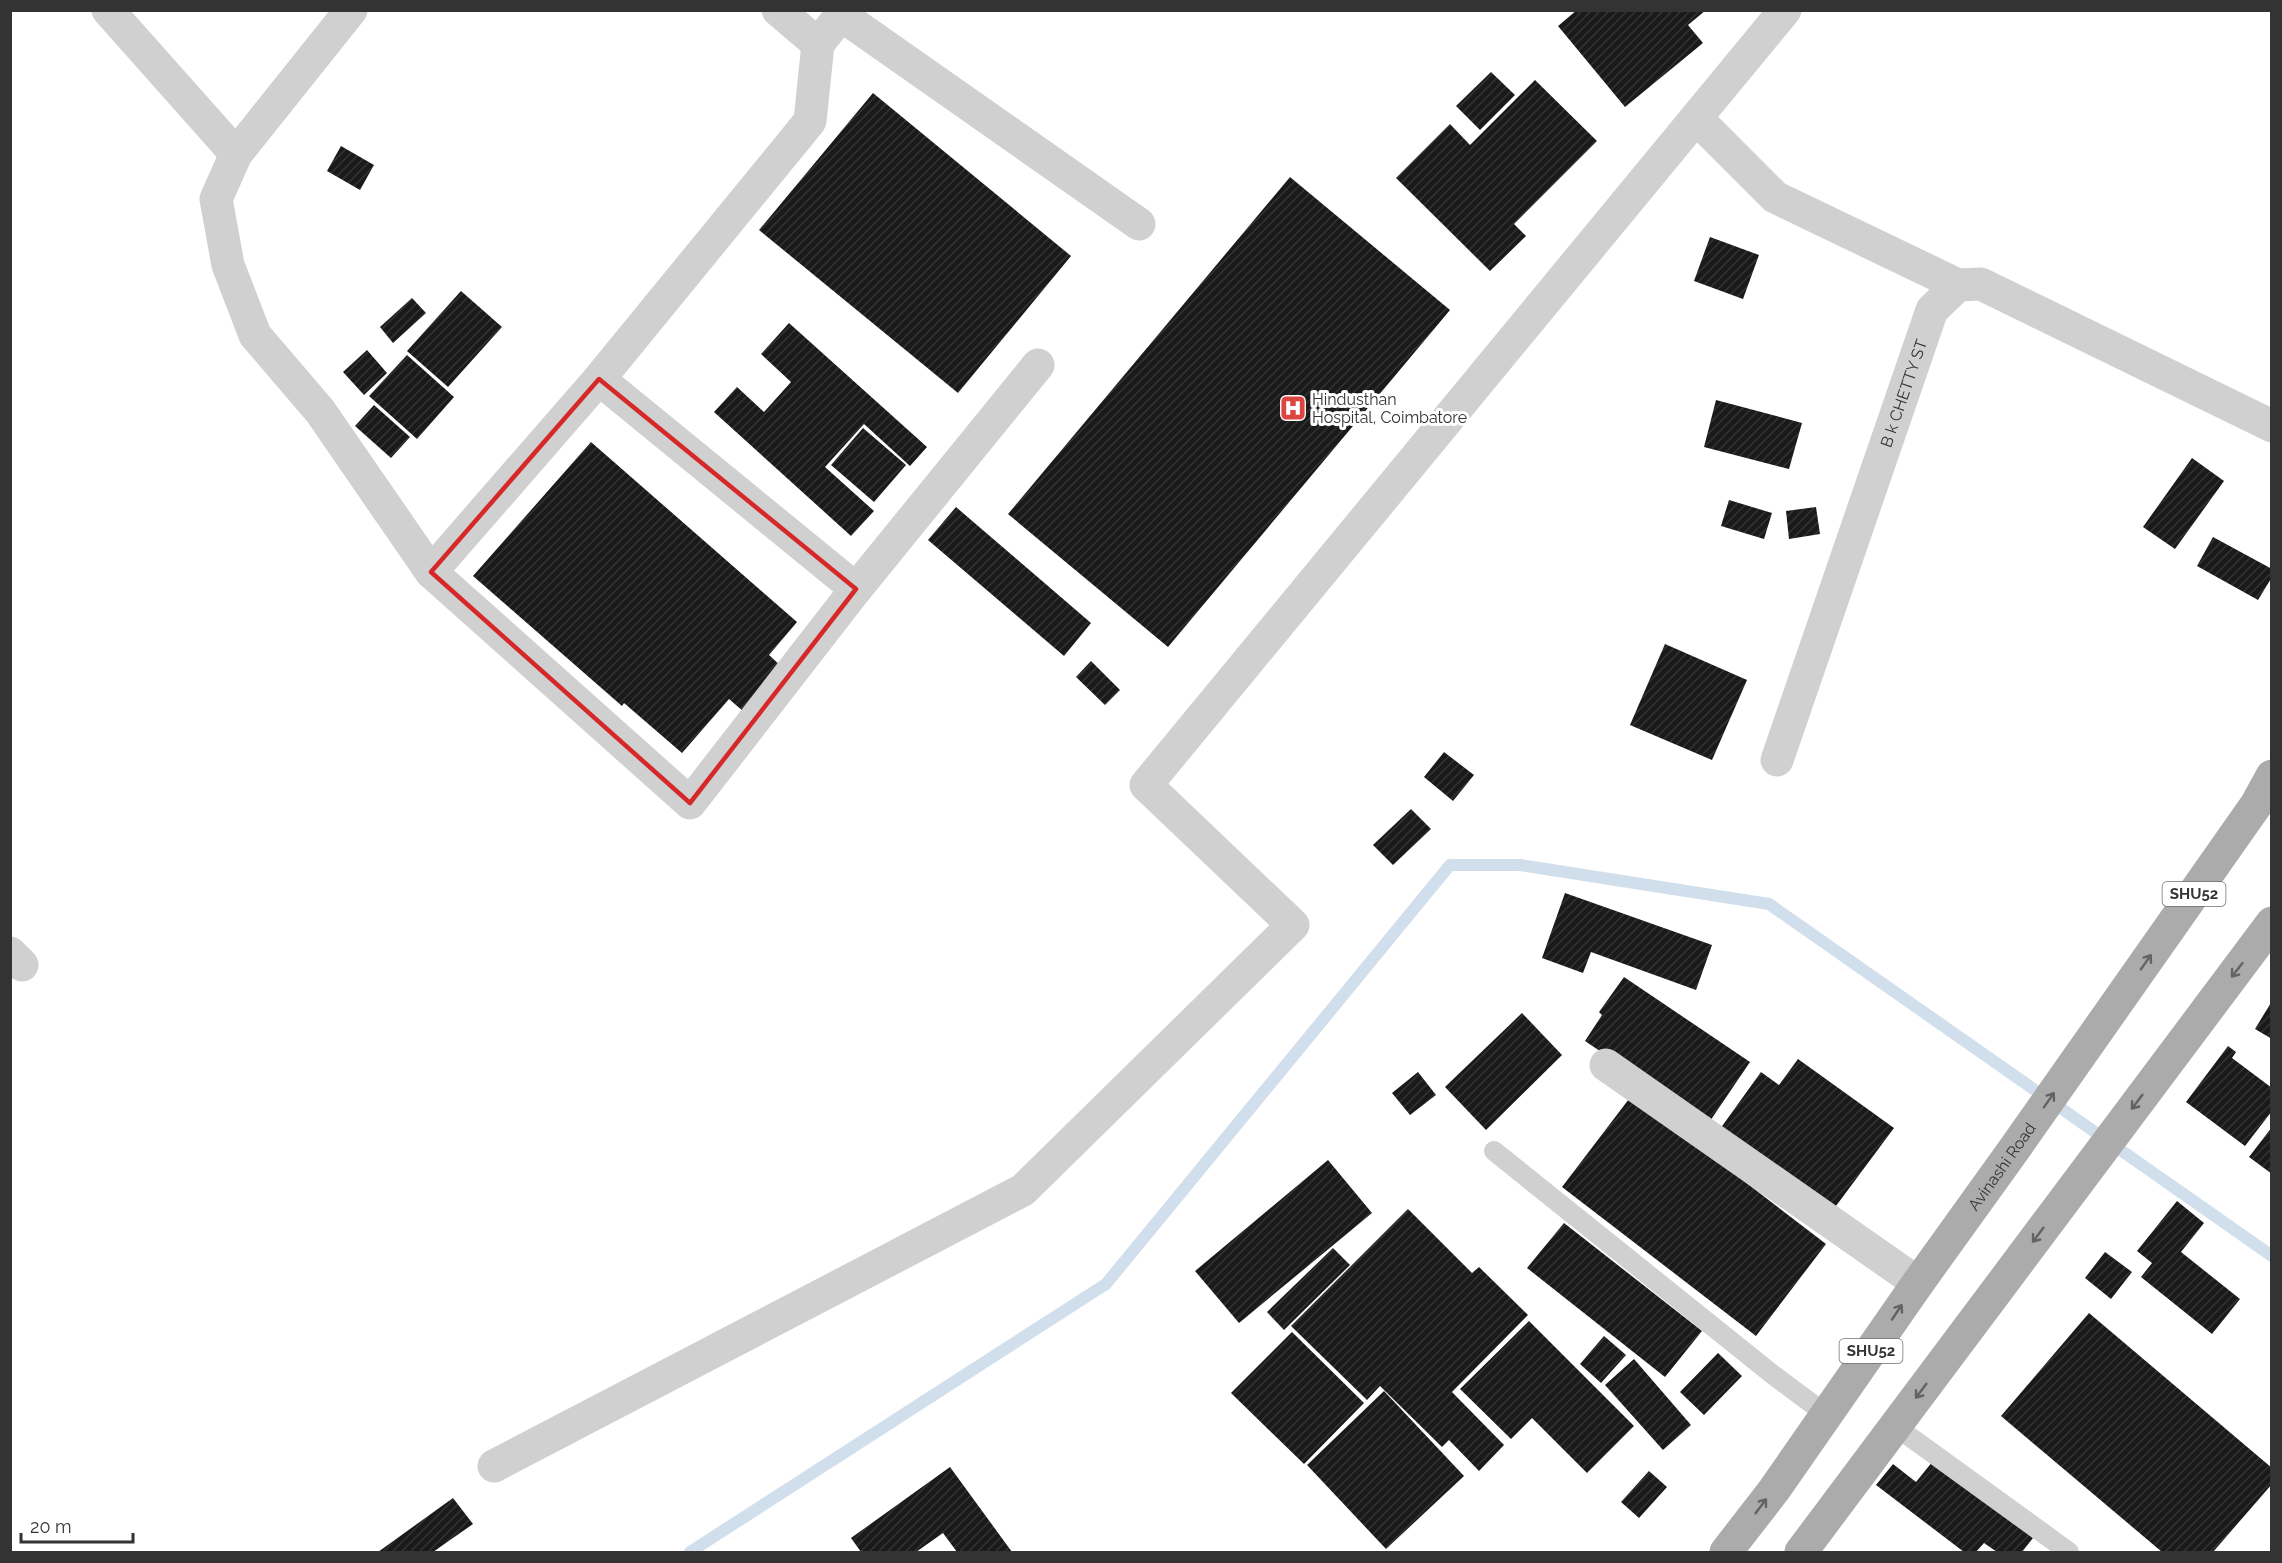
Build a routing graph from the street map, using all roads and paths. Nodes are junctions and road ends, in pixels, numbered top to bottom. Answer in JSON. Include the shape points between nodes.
{"nodes":[{"id":1,"x":108,"y":10,"type":"edge"},
{"id":2,"x":351,"y":10,"type":"edge"},
{"id":3,"x":778,"y":10,"type":"edge"},
{"id":4,"x":1785,"y":10,"type":"edge"},
{"id":5,"x":843,"y":13,"type":"edge"},
{"id":6,"x":818,"y":44,"type":"junction"},
{"id":7,"x":1696,"y":118,"type":"junction"},
{"id":8,"x":236,"y":154,"type":"junction"},
{"id":9,"x":1139,"y":224,"type":"dead end"},
{"id":10,"x":1958,"y":285,"type":"junction"},
{"id":11,"x":1038,"y":365,"type":"dead end"},
{"id":12,"x":599,"y":379,"type":"junction"},
{"id":13,"x":2271,"y":426,"type":"edge"},
{"id":14,"x":431,"y":572,"type":"junction"},
{"id":15,"x":856,"y":589,"type":"junction"},
{"id":16,"x":1777,"y":760,"type":"dead end"},
{"id":17,"x":2271,"y":776,"type":"edge"},
{"id":18,"x":2271,"y":923,"type":"edge"},
{"id":19,"x":1606,"y":1065,"type":"dead end"},
{"id":20,"x":1494,"y":1151,"type":"dead end"},
{"id":21,"x":1918,"y":1282,"type":"junction"},
{"id":22,"x":1827,"y":1414,"type":"junction"},
{"id":23,"x":1895,"y":1426,"type":"junction"},
{"id":24,"x":494,"y":1466,"type":"dead end"},
{"id":25,"x":1726,"y":1552,"type":"edge"},
{"id":26,"x":1801,"y":1552,"type":"edge"},
{"id":27,"x":2069,"y":1552,"type":"edge"}],
"edges":[{"from":1,"to":8,"type":"street"},
{"from":2,"to":8,"type":"street"},
{"from":3,"to":6,"type":"street"},
{"from":4,"to":7,"type":"street"},
{"from":5,"to":6,"type":"street"},
{"from":5,"to":9,"type":"street"},
{"from":6,"to":12,"type":"street","via":[[810,121]]},
{"from":7,"to":10,"type":"street","via":[[1775,197]]},
{"from":7,"to":24,"type":"street","via":[[1146,785],[1293,925],[1023,1190]]},
{"from":8,"to":14,"type":"street","via":[[216,199],[228,265],[255,335],[321,411]]},
{"from":10,"to":13,"type":"street","via":[[1981,284]]},
{"from":10,"to":16,"type":"street","name":"B k CHETTY ST","via":[[1932,310]]},
{"from":11,"to":15,"type":"street"},
{"from":12,"to":14,"type":"street"},
{"from":12,"to":15,"type":"street"},
{"from":14,"to":15,"type":"street","via":[[690,803]]},
{"from":21,"to":17,"type":"main road","name":"Avinashi Road","number":"SHU52","one_way":true,"via":[[2256,805]]},
{"from":18,"to":23,"type":"main road","one_way":true},
{"from":19,"to":21,"type":"street"},
{"from":20,"to":22,"type":"lane"},
{"from":22,"to":21,"type":"main road","name":"Avinashi Road","number":"SHU52","one_way":true},
{"from":25,"to":22,"type":"main road","name":"Avinashi Road","number":"SHU52","one_way":true},
{"from":23,"to":26,"type":"main road"},
{"from":23,"to":27,"type":"lane"}]}
